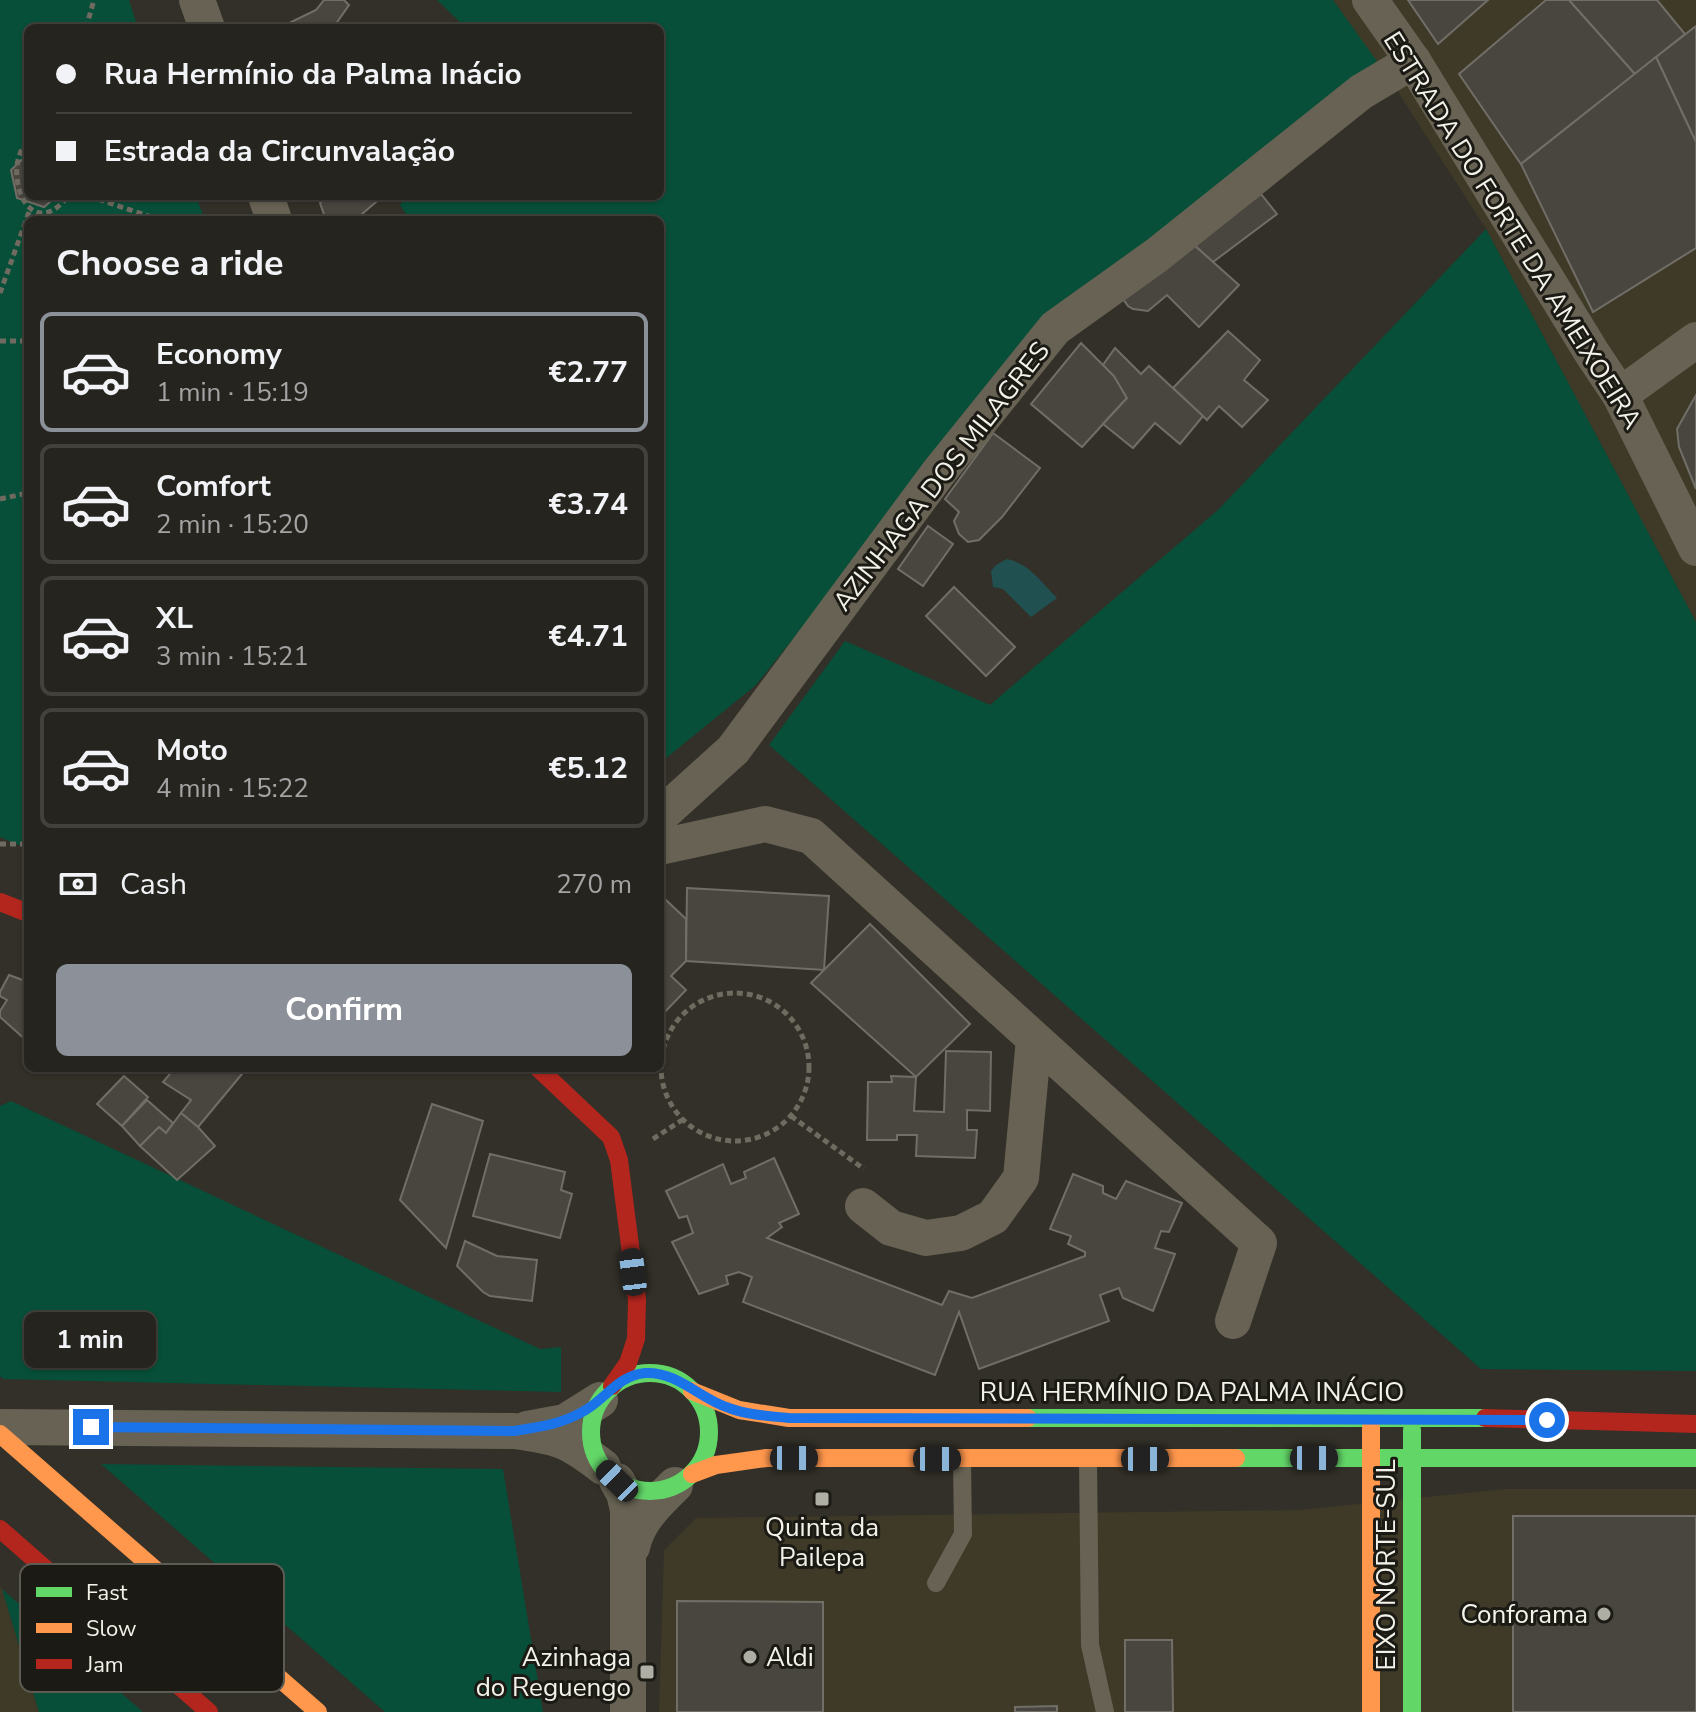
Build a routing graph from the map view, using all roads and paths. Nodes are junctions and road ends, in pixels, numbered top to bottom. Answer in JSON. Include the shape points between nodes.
{"nodes":[{"id":1,"x":94,"y":0,"type":"edge"},
{"id":2,"x":197,"y":0,"type":"edge"},
{"id":3,"x":1370,"y":0,"type":"edge"},
{"id":4,"x":87,"y":24,"type":"edge"},
{"id":5,"x":206,"y":24,"type":"edge"},
{"id":6,"x":1413,"y":61,"type":"junction"},
{"id":7,"x":24,"y":144,"type":"edge"},
{"id":8,"x":10,"y":153,"type":"dead end"},
{"id":9,"x":63,"y":200,"type":"edge"},
{"id":10,"x":101,"y":200,"type":"edge"},
{"id":11,"x":22,"y":209,"type":"dead end"},
{"id":12,"x":29,"y":212,"type":"junction"},
{"id":13,"x":28,"y":216,"type":"edge"},
{"id":14,"x":148,"y":216,"type":"edge"},
{"id":15,"x":24,"y":226,"type":"edge"},
{"id":16,"x":0,"y":293,"type":"edge"},
{"id":17,"x":1696,"y":340,"type":"edge"},
{"id":18,"x":0,"y":341,"type":"edge"},
{"id":19,"x":24,"y":341,"type":"edge"},
{"id":20,"x":1620,"y":395,"type":"junction"},
{"id":21,"x":24,"y":494,"type":"edge"},
{"id":22,"x":0,"y":499,"type":"edge"},
{"id":23,"x":1696,"y":548,"type":"edge"},
{"id":24,"x":664,"y":812,"type":"edge"},
{"id":25,"x":0,"y":844,"type":"edge"},
{"id":26,"x":24,"y":844,"type":"edge"},
{"id":27,"x":664,"y":846,"type":"edge"},
{"id":28,"x":0,"y":902,"type":"edge"},
{"id":29,"x":24,"y":911,"type":"edge"},
{"id":30,"x":1034,"y":1039,"type":"junction"},
{"id":31,"x":664,"y":1045,"type":"edge"},
{"id":32,"x":542,"y":1072,"type":"edge"},
{"id":33,"x":660,"y":1072,"type":"edge"},
{"id":34,"x":791,"y":1116,"type":"junction"},
{"id":35,"x":863,"y":1206,"type":"joint"},
{"id":36,"x":637,"y":1300,"type":"junction"},
{"id":37,"x":1233,"y":1321,"type":"dead end"},
{"id":38,"x":685,"y":1386,"type":"junction"},
{"id":39,"x":606,"y":1393,"type":"junction"},
{"id":40,"x":1412,"y":1417,"type":"junction"},
{"id":41,"x":1371,"y":1418,"type":"junction"},
{"id":42,"x":1696,"y":1424,"type":"edge"},
{"id":43,"x":0,"y":1427,"type":"edge"},
{"id":44,"x":514,"y":1431,"type":"junction"},
{"id":45,"x":0,"y":1434,"type":"edge"},
{"id":46,"x":1371,"y":1458,"type":"junction"},
{"id":47,"x":1696,"y":1458,"type":"edge"},
{"id":48,"x":962,"y":1459,"type":"junction"},
{"id":49,"x":1088,"y":1459,"type":"junction"},
{"id":50,"x":1412,"y":1459,"type":"junction"},
{"id":51,"x":610,"y":1474,"type":"junction"},
{"id":52,"x":683,"y":1480,"type":"junction"},
{"id":53,"x":0,"y":1529,"type":"edge"},
{"id":54,"x":630,"y":1560,"type":"junction"},
{"id":55,"x":40,"y":1564,"type":"edge"},
{"id":56,"x":149,"y":1564,"type":"edge"},
{"id":57,"x":936,"y":1583,"type":"dead end"},
{"id":58,"x":284,"y":1682,"type":"edge"},
{"id":59,"x":186,"y":1692,"type":"edge"},
{"id":60,"x":1415,"y":1709,"type":"edge"},
{"id":61,"x":209,"y":1712,"type":"edge"},
{"id":62,"x":318,"y":1712,"type":"edge"},
{"id":63,"x":628,"y":1712,"type":"edge"},
{"id":64,"x":1105,"y":1712,"type":"edge"},
{"id":65,"x":1371,"y":1712,"type":"edge"}],
"edges":[{"from":1,"to":4,"type":"path"},
{"from":2,"to":5,"type":"street"},
{"from":3,"to":6,"type":"street","name":"ESTRADA DO FORTE DA AMEIXOEIRA"},
{"from":6,"to":20,"type":"street","name":"ESTRADA DO FORTE DA AMEIXOEIRA"},
{"from":6,"to":24,"type":"street","name":"AZINHAGA DOS MILAGRES","via":[[1361,92],[1157,255],[1055,328],[939,472],[733,750]]},
{"from":7,"to":8,"type":"path"},
{"from":9,"to":12,"type":"path","via":[[51,210]]},
{"from":10,"to":14,"type":"path"},
{"from":11,"to":12,"type":"path"},
{"from":12,"to":13,"type":"path"},
{"from":15,"to":16,"type":"path"},
{"from":17,"to":20,"type":"street"},
{"from":18,"to":19,"type":"path"},
{"from":20,"to":23,"type":"street","name":"ESTRADA DO FORTE DA AMEIXOEIRA"},
{"from":21,"to":22,"type":"path"},
{"from":25,"to":26,"type":"path"},
{"from":27,"to":30,"type":"street","via":[[765,824],[811,836]]},
{"from":28,"to":29,"type":"main road"},
{"from":30,"to":35,"type":"street","via":[[1021,1178],[993,1217],[961,1233],[926,1238],[891,1228]]},
{"from":30,"to":37,"type":"street","via":[[1259,1243]]},
{"from":31,"to":34,"type":"path","via":[[685,1011],[706,998],[730,992],[755,995],[778,1006],[796,1024],[807,1046],[810,1071],[805,1095]]},
{"from":32,"to":36,"type":"main road","via":[[611,1137],[619,1160]]},
{"from":33,"to":34,"type":"path","via":[[668,1100],[682,1120],[702,1134],[725,1141],[749,1140],[773,1131]]},
{"from":34,"to":35,"type":"path","via":[[864,1169]]},
{"from":36,"to":38,"type":"main road","via":[[656,1349]]},
{"from":36,"to":39,"type":"main road","via":[[636,1339],[628,1363]]},
{"from":38,"to":39,"type":"main road","via":[[662,1374],[644,1373],[627,1377]]},
{"from":38,"to":41,"type":"main road","name":"RUA HERMÍNIO DA PALMA INÁCIO","via":[[727,1408],[789,1418]]},
{"from":38,"to":52,"type":"main road","via":[[702,1405],[709,1438],[703,1458]]},
{"from":39,"to":44,"type":"street","via":[[565,1422]]},
{"from":39,"to":51,"type":"main road","via":[[593,1416],[591,1434],[594,1451]]},
{"from":40,"to":41,"type":"main road","name":"RUA HERMÍNIO DA PALMA INÁCIO"},
{"from":40,"to":42,"type":"main road","name":"RUA HERMÍNIO DA PALMA INÁCIO"},
{"from":40,"to":50,"type":"main road","name":"EIXO NORTE-SUL"},
{"from":41,"to":46,"type":"main road","name":"EIXO NORTE-SUL"},
{"from":43,"to":44,"type":"street"},
{"from":44,"to":51,"type":"street","via":[[577,1446]]},
{"from":45,"to":56,"type":"main road"},
{"from":46,"to":49,"type":"main road"},
{"from":46,"to":50,"type":"main road"},
{"from":46,"to":65,"type":"main road","name":"EIXO NORTE-SUL"},
{"from":47,"to":50,"type":"main road"},
{"from":48,"to":49,"type":"main road"},
{"from":48,"to":52,"type":"main road","via":[[766,1458],[716,1465]]},
{"from":48,"to":57,"type":"lane","via":[[963,1534]]},
{"from":49,"to":64,"type":"lane","via":[[1090,1645]]},
{"from":50,"to":60,"type":"main road","name":"EIXO NORTE-SUL"},
{"from":51,"to":52,"type":"main road","via":[[635,1489],[655,1490]]},
{"from":51,"to":54,"type":"street","via":[[624,1493],[628,1510]]},
{"from":52,"to":54,"type":"street","via":[[648,1511],[634,1537]]},
{"from":53,"to":55,"type":"main road"},
{"from":54,"to":63,"type":"street"},
{"from":58,"to":62,"type":"main road"},
{"from":59,"to":61,"type":"main road"}]}
